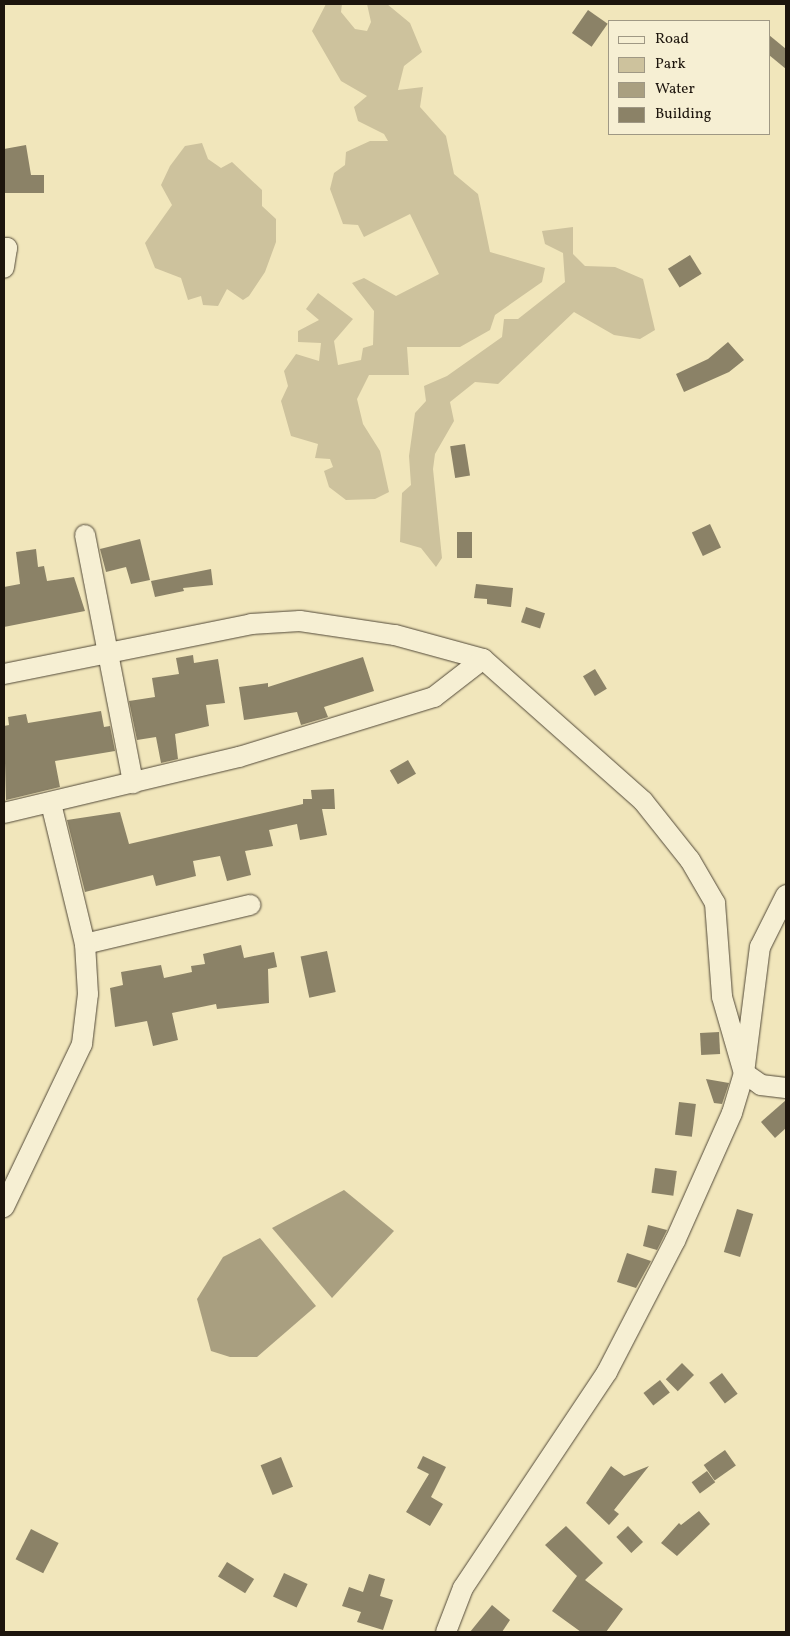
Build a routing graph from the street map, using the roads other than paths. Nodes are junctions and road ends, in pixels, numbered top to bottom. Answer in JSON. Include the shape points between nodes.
{"nodes":[{"id":1,"x":4,"y":248,"type":"edge"},
{"id":2,"x":4,"y":268,"type":"edge"},
{"id":3,"x":85,"y":535,"type":"dead end"},
{"id":4,"x":107,"y":653,"type":"junction"},
{"id":5,"x":483,"y":659,"type":"junction"},
{"id":6,"x":4,"y":674,"type":"edge"},
{"id":7,"x":133,"y":783,"type":"junction"},
{"id":8,"x":51,"y":803,"type":"junction"},
{"id":9,"x":4,"y":813,"type":"edge"},
{"id":10,"x":786,"y":895,"type":"edge"},
{"id":11,"x":250,"y":905,"type":"dead end"},
{"id":12,"x":85,"y":944,"type":"junction"},
{"id":13,"x":744,"y":1073,"type":"junction"},
{"id":14,"x":786,"y":1088,"type":"edge"},
{"id":15,"x":4,"y":1207,"type":"edge"},
{"id":16,"x":446,"y":1632,"type":"edge"}],
"edges":[{"from":1,"to":2,"type":"street","via":[[7,248]]},
{"from":3,"to":4,"type":"street"},
{"from":4,"to":5,"type":"street","via":[[251,624],[300,621],[395,635]]},
{"from":4,"to":6,"type":"street"},
{"from":4,"to":7,"type":"street"},
{"from":5,"to":7,"type":"street","via":[[434,697],[239,757]]},
{"from":5,"to":13,"type":"street","via":[[643,802],[690,860],[715,903],[722,997]]},
{"from":7,"to":8,"type":"street"},
{"from":8,"to":9,"type":"street"},
{"from":8,"to":12,"type":"street"},
{"from":10,"to":13,"type":"street","via":[[760,946]]},
{"from":11,"to":12,"type":"street"},
{"from":12,"to":15,"type":"street","via":[[88,994],[82,1044]]},
{"from":13,"to":14,"type":"street","via":[[761,1085]]},
{"from":13,"to":16,"type":"street","via":[[732,1113],[633,1325],[507,1526],[463,1588]]}]}
